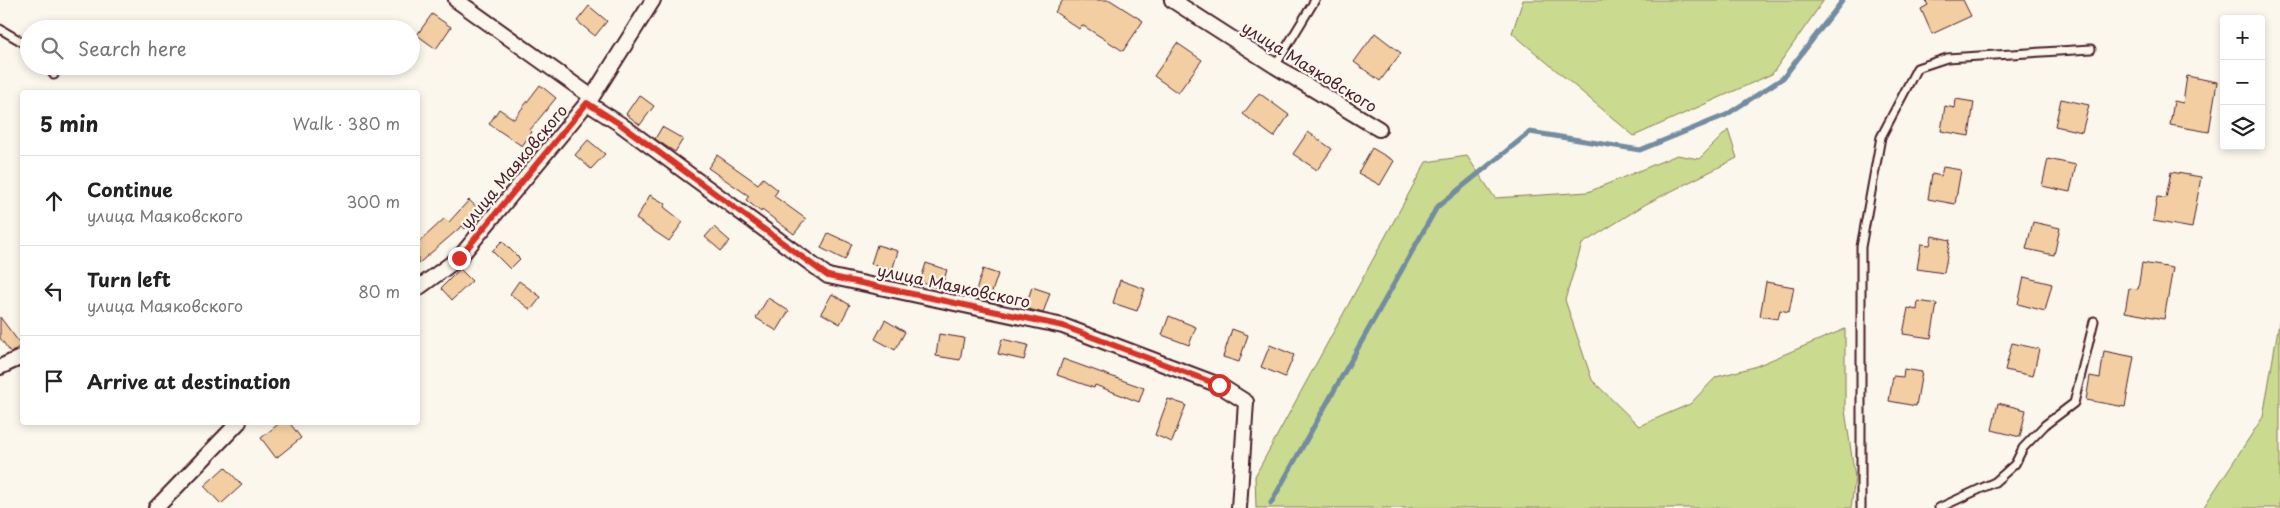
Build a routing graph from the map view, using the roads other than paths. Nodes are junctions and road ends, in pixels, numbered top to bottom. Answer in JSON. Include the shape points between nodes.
{"nodes":[{"id":1,"x":456,"y":0,"type":"edge"},
{"id":2,"x":654,"y":0,"type":"edge"},
{"id":3,"x":1172,"y":0,"type":"edge"},
{"id":4,"x":1315,"y":0,"type":"edge"},
{"id":5,"x":0,"y":29,"type":"edge"},
{"id":6,"x":20,"y":41,"type":"edge"},
{"id":7,"x":2091,"y":50,"type":"dead end"},
{"id":8,"x":1275,"y":66,"type":"junction"},
{"id":9,"x":590,"y":100,"type":"junction"},
{"id":10,"x":1379,"y":129,"type":"dead end"},
{"id":11,"x":420,"y":287,"type":"edge"},
{"id":12,"x":2094,"y":321,"type":"dead end"},
{"id":13,"x":20,"y":358,"type":"edge"},
{"id":14,"x":0,"y":367,"type":"edge"},
{"id":15,"x":236,"y":425,"type":"edge"},
{"id":16,"x":156,"y":508,"type":"edge"},
{"id":17,"x":1239,"y":508,"type":"edge"},
{"id":18,"x":1861,"y":508,"type":"edge"},
{"id":19,"x":1938,"y":508,"type":"edge"}],
"edges":[{"from":1,"to":9,"type":"street","name":"улица Маяковского"},
{"from":2,"to":9,"type":"street","name":"улица Маяковского"},
{"from":3,"to":8,"type":"street","name":"улица Маяковского"},
{"from":4,"to":8,"type":"lane"},
{"from":5,"to":6,"type":"lane"},
{"from":7,"to":18,"type":"lane","via":[[1947,58],[1916,68],[1882,137],[1861,247]]},
{"from":8,"to":10,"type":"street","name":"улица Маяковского"},
{"from":9,"to":11,"type":"street","name":"улица Маяковского","via":[[459,258]]},
{"from":9,"to":17,"type":"street","name":"улица Маяковского","via":[[828,276],[1063,326],[1219,385],[1246,402]]},
{"from":12,"to":19,"type":"lane","via":[[2074,403],[2022,448],[2015,464],[1995,482]]},
{"from":13,"to":14,"type":"street"},
{"from":15,"to":16,"type":"street"}]}
